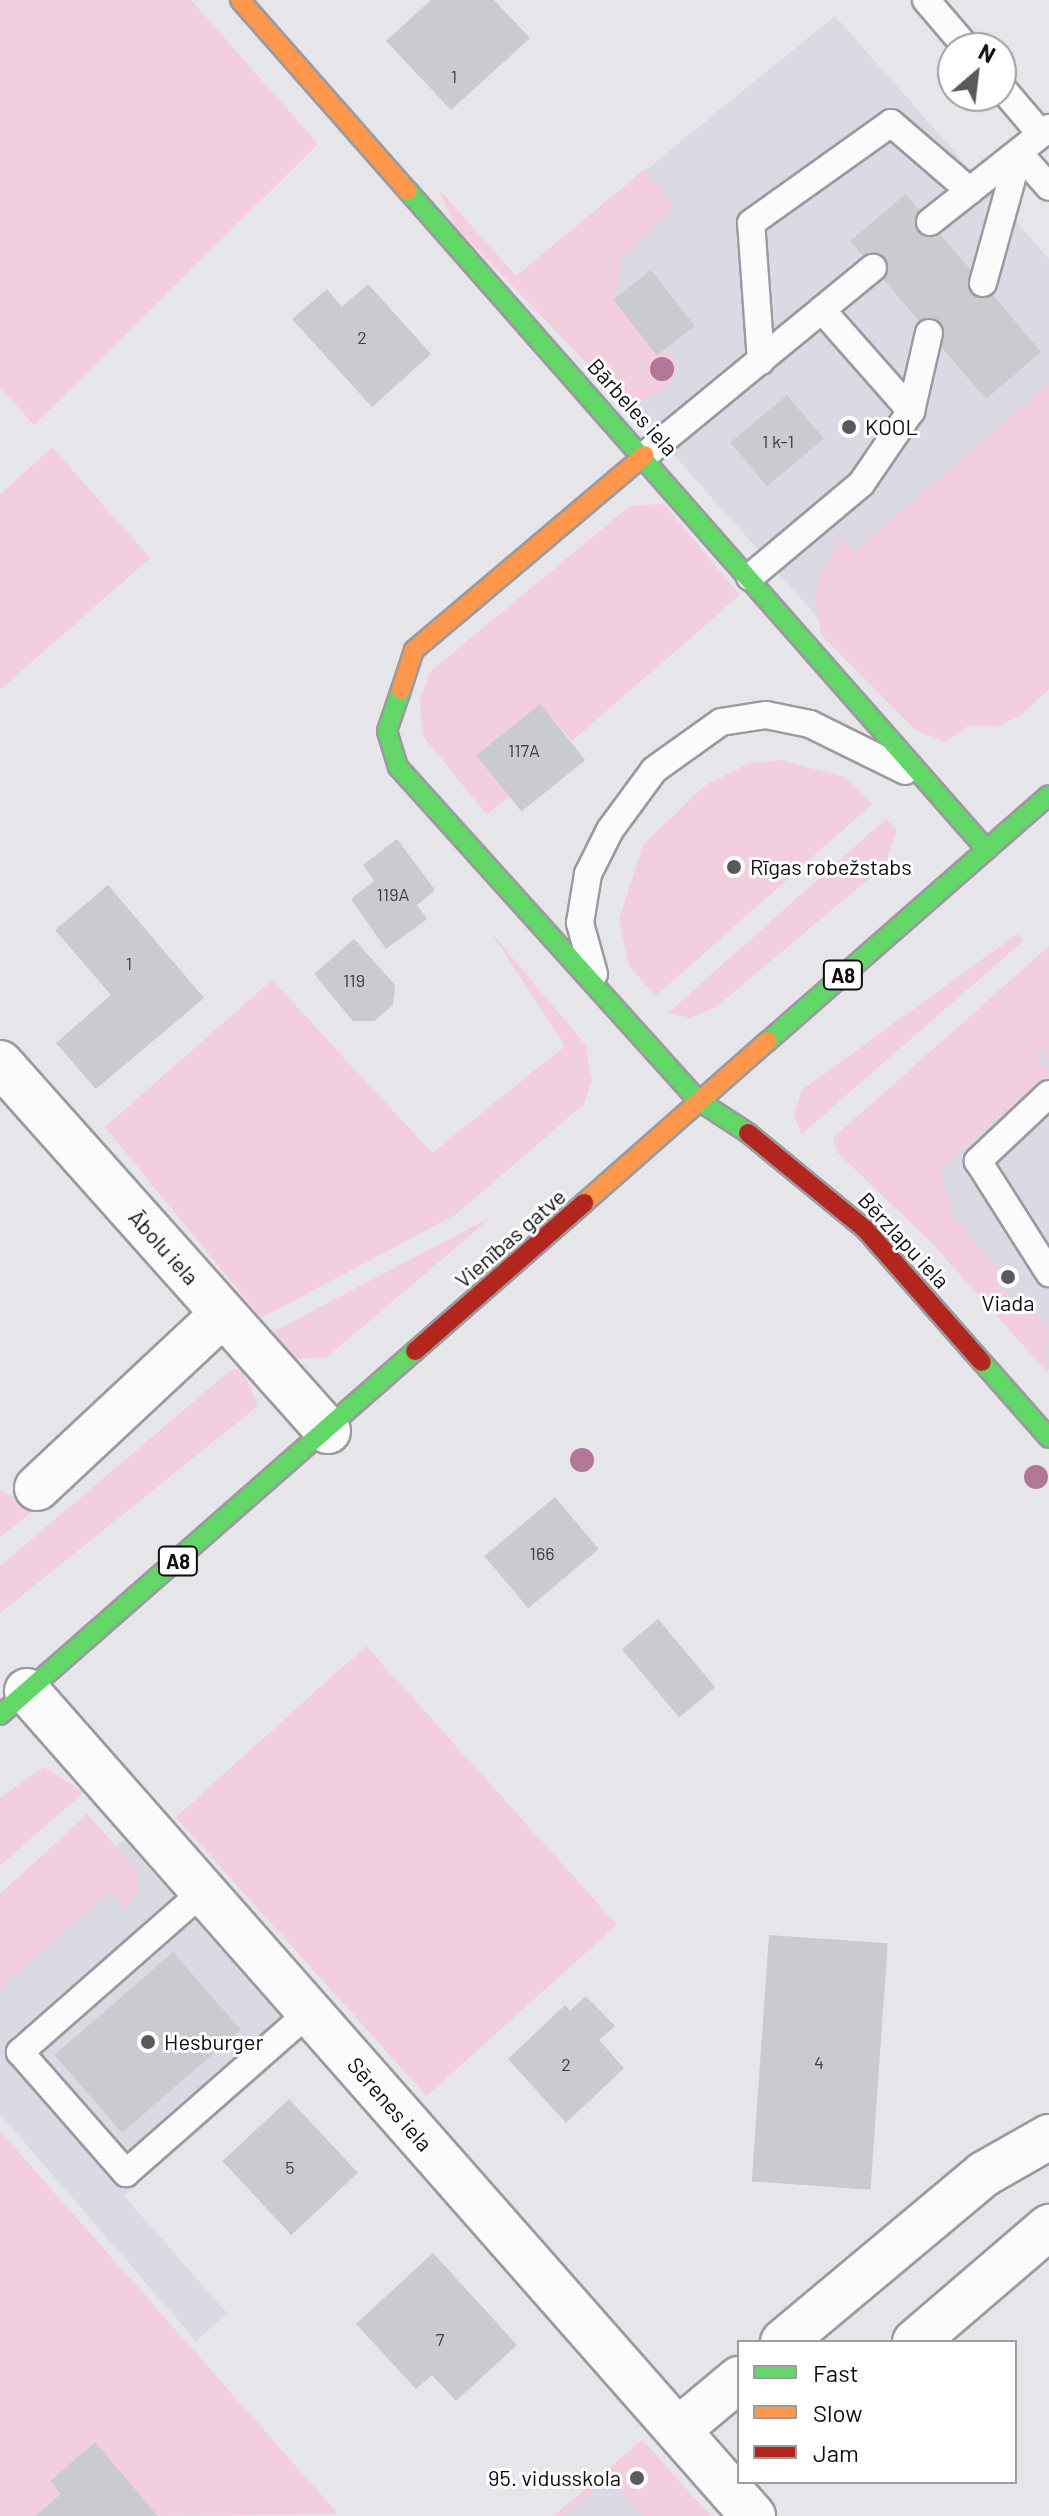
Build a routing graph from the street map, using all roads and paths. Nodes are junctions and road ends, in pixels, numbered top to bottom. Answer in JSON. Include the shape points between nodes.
{"nodes":[{"id":1,"x":240,"y":0,"type":"edge"},
{"id":2,"x":926,"y":0,"type":"edge"},
{"id":3,"x":953,"y":32,"type":"edge"},
{"id":4,"x":1017,"y":103,"type":"edge"},
{"id":5,"x":1045,"y":131,"type":"edge"},
{"id":6,"x":1019,"y":153,"type":"junction"},
{"id":7,"x":1049,"y":187,"type":"edge"},
{"id":8,"x":970,"y":191,"type":"junction"},
{"id":9,"x":930,"y":222,"type":"dead end"},
{"id":10,"x":873,"y":268,"type":"dead end"},
{"id":11,"x":983,"y":283,"type":"dead end"},
{"id":12,"x":822,"y":310,"type":"junction"},
{"id":13,"x":929,"y":333,"type":"dead end"},
{"id":14,"x":761,"y":361,"type":"junction"},
{"id":15,"x":911,"y":411,"type":"junction"},
{"id":16,"x":645,"y":455,"type":"junction"},
{"id":17,"x":750,"y":577,"type":"junction"},
{"id":18,"x":930,"y":783,"type":"junction"},
{"id":19,"x":1049,"y":795,"type":"edge"},
{"id":20,"x":987,"y":850,"type":"junction"},
{"id":21,"x":633,"y":1028,"type":"junction"},
{"id":22,"x":0,"y":1063,"type":"edge"},
{"id":23,"x":1049,"y":1094,"type":"edge"},
{"id":24,"x":699,"y":1101,"type":"junction"},
{"id":25,"x":1049,"y":1273,"type":"edge"},
{"id":26,"x":223,"y":1314,"type":"junction"},
{"id":27,"x":1044,"y":1420,"type":"edge"},
{"id":28,"x":328,"y":1431,"type":"junction"},
{"id":29,"x":37,"y":1488,"type":"dead end"},
{"id":30,"x":14,"y":1703,"type":"edge"},
{"id":31,"x":207,"y":1888,"type":"junction"},
{"id":32,"x":309,"y":2012,"type":"junction"},
{"id":33,"x":1049,"y":2137,"type":"edge"},
{"id":34,"x":1049,"y":2227,"type":"edge"},
{"id":35,"x":785,"y":2340,"type":"edge"},
{"id":36,"x":917,"y":2340,"type":"edge"},
{"id":37,"x":737,"y":2381,"type":"edge"},
{"id":38,"x":678,"y":2430,"type":"junction"},
{"id":39,"x":746,"y":2498,"type":"edge"}],
"edges":[{"from":1,"to":16,"type":"main road","name":"Bārbeles iela"},
{"from":2,"to":3,"type":"lane"},
{"from":4,"to":5,"type":"lane"},
{"from":5,"to":6,"type":"lane"},
{"from":6,"to":7,"type":"lane"},
{"from":6,"to":8,"type":"lane"},
{"from":6,"to":11,"type":"lane"},
{"from":8,"to":9,"type":"lane"},
{"from":8,"to":14,"type":"lane","via":[[891,123],[751,223]]},
{"from":10,"to":12,"type":"lane"},
{"from":12,"to":14,"type":"lane"},
{"from":12,"to":15,"type":"lane"},
{"from":13,"to":15,"type":"lane"},
{"from":14,"to":16,"type":"lane"},
{"from":15,"to":17,"type":"lane","via":[[861,484]]},
{"from":16,"to":17,"type":"main road","name":"Bārbeles iela"},
{"from":16,"to":21,"type":"main road","name":"Bērzlapu iela","via":[[414,650],[387,731],[398,767]]},
{"from":17,"to":18,"type":"main road","name":"Bārbeles iela"},
{"from":18,"to":20,"type":"main road","name":"Bārbeles iela"},
{"from":18,"to":21,"type":"lane","via":[[810,724],[766,715],[721,722],[654,770],[588,874],[580,923],[593,972]]},
{"from":19,"to":20,"type":"main road","name":"Vienības gatve","number":"A8"},
{"from":20,"to":24,"type":"main road","name":"Vienības gatve","number":"A8"},
{"from":21,"to":24,"type":"main road","name":"Bērzlapu iela"},
{"from":22,"to":26,"type":"street","name":"Ābolu iela"},
{"from":23,"to":25,"type":"lane","via":[[978,1161]]},
{"from":24,"to":27,"type":"main road","name":"Bērzlapu iela","via":[[790,1161],[865,1229]]},
{"from":24,"to":28,"type":"main road","name":"Vienības gatve","number":"A8"},
{"from":26,"to":28,"type":"street","name":"Ābolu iela"},
{"from":26,"to":29,"type":"street"},
{"from":28,"to":30,"type":"main road","name":"Vienības gatve","number":"A8"},
{"from":30,"to":31,"type":"street","name":"Sērenes iela"},
{"from":31,"to":32,"type":"street","name":"Sērenes iela"},
{"from":31,"to":32,"type":"lane","via":[[20,2052],[126,2173]]},
{"from":32,"to":38,"type":"street","name":"Sērenes iela"},
{"from":33,"to":35,"type":"street","via":[[984,2174]]},
{"from":34,"to":36,"type":"street"},
{"from":37,"to":38,"type":"street"},
{"from":38,"to":39,"type":"street","name":"Sērenes iela"}]}
